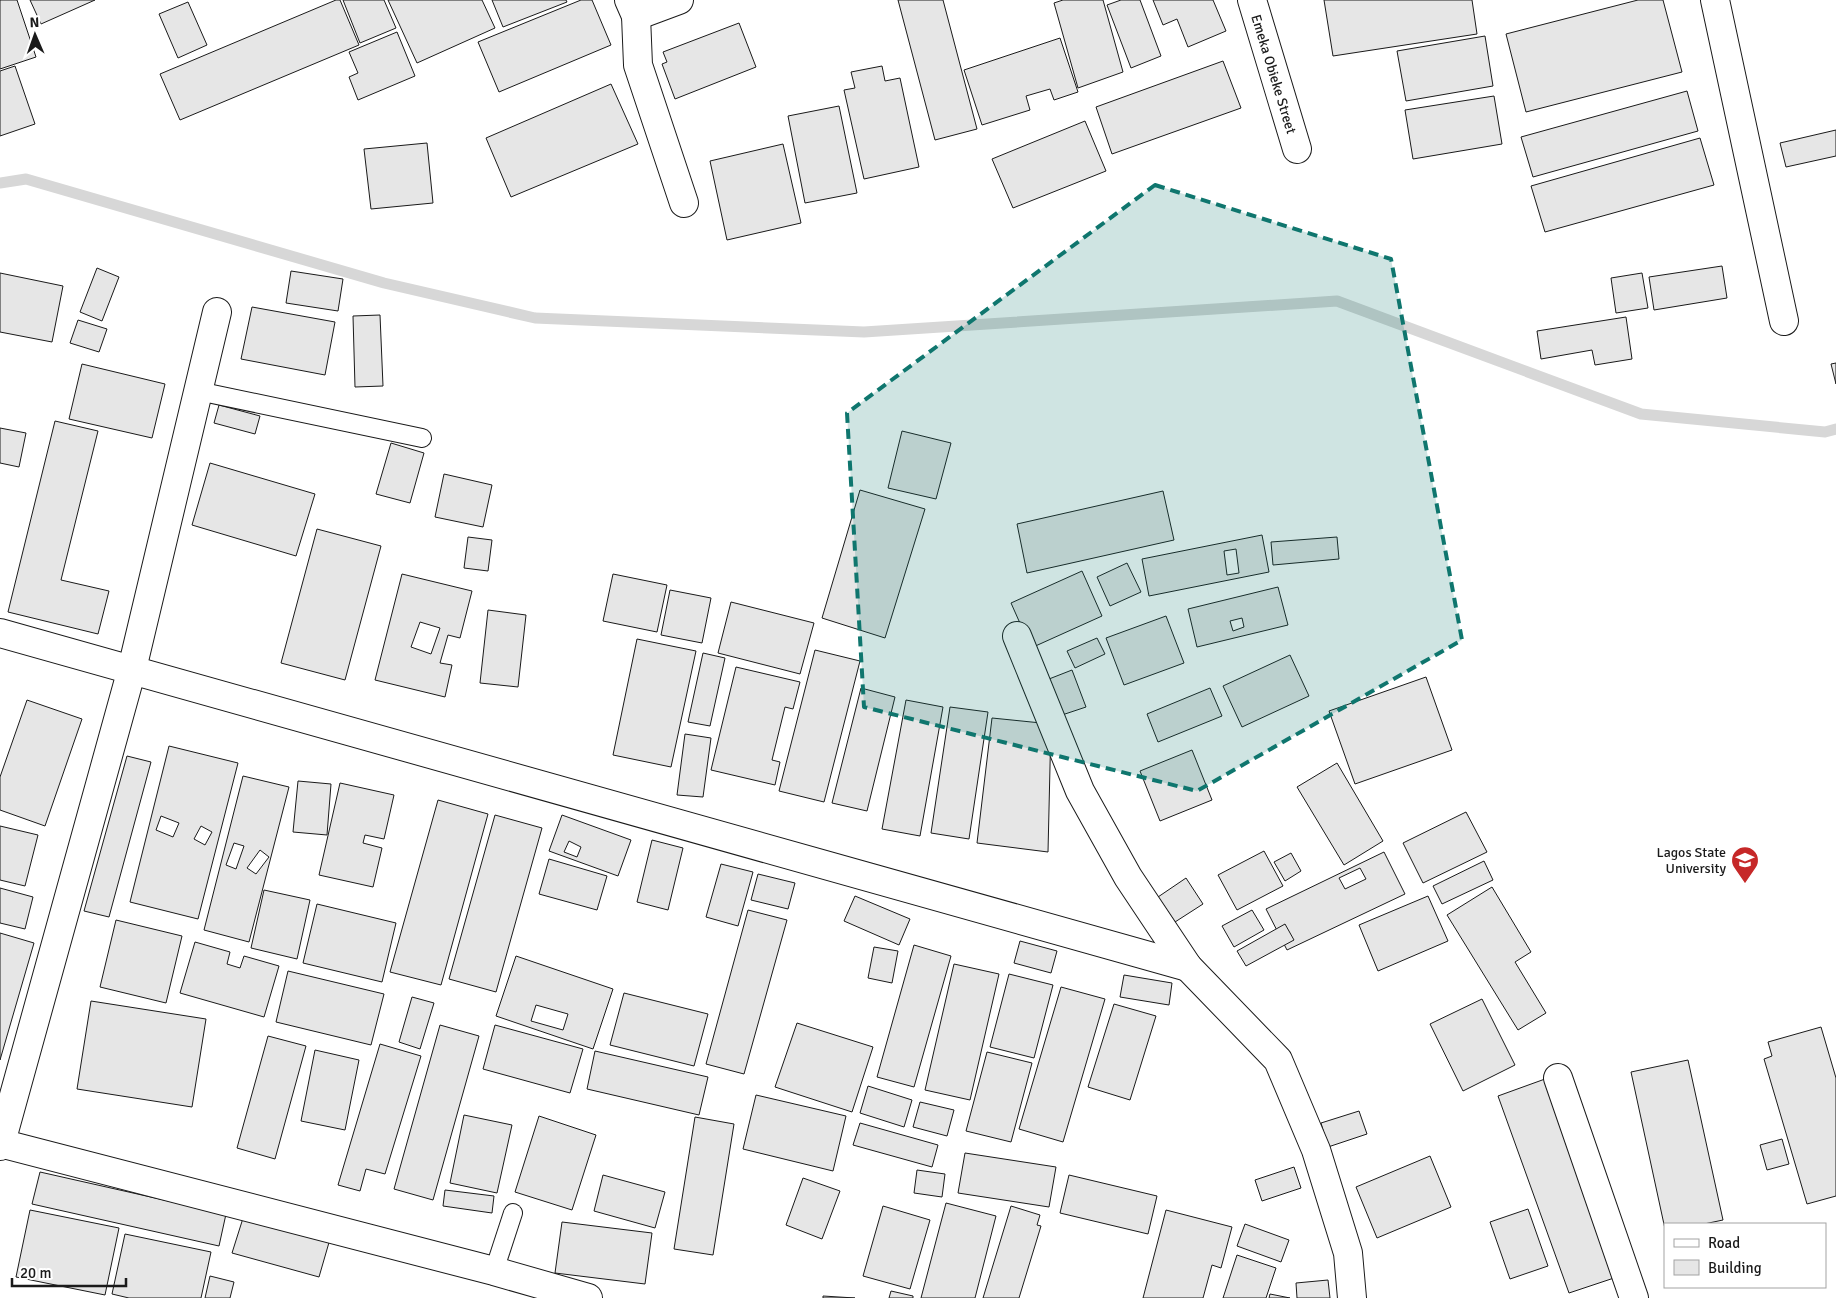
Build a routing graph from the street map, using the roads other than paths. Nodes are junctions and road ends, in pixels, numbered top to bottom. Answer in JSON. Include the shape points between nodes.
{"nodes":[{"id":1,"x":679,"y":0,"type":"edge"},
{"id":2,"x":1252,"y":0,"type":"edge"},
{"id":3,"x":1715,"y":0,"type":"edge"},
{"id":4,"x":632,"y":8,"type":"edge"},
{"id":5,"x":1297,"y":149,"type":"dead end"},
{"id":6,"x":684,"y":202,"type":"dead end"},
{"id":7,"x":217,"y":312,"type":"dead end"},
{"id":8,"x":1784,"y":321,"type":"dead end"},
{"id":9,"x":198,"y":391,"type":"junction"},
{"id":10,"x":422,"y":438,"type":"dead end"},
{"id":11,"x":0,"y":633,"type":"edge"},
{"id":12,"x":1017,"y":636,"type":"dead end"},
{"id":13,"x":132,"y":669,"type":"junction"},
{"id":14,"x":1188,"y":967,"type":"junction"},
{"id":15,"x":1558,"y":1078,"type":"dead end"},
{"id":16,"x":0,"y":1144,"type":"edge"},
{"id":17,"x":513,"y":1213,"type":"dead end"},
{"id":18,"x":494,"y":1271,"type":"junction"},
{"id":19,"x":588,"y":1298,"type":"edge"},
{"id":20,"x":1352,"y":1298,"type":"edge"},
{"id":21,"x":1634,"y":1298,"type":"edge"}],
"edges":[{"from":1,"to":4,"type":"street"},
{"from":2,"to":5,"type":"street","name":"Emeka Obieke Street"},
{"from":3,"to":8,"type":"street"},
{"from":4,"to":6,"type":"street","via":[[638,65]]},
{"from":7,"to":9,"type":"street"},
{"from":9,"to":10,"type":"lane"},
{"from":9,"to":13,"type":"street"},
{"from":11,"to":13,"type":"street"},
{"from":12,"to":14,"type":"street","via":[[1080,791],[1128,877]]},
{"from":13,"to":14,"type":"street"},
{"from":13,"to":16,"type":"street"},
{"from":14,"to":20,"type":"street","via":[[1278,1060],[1316,1150],[1348,1253]]},
{"from":15,"to":21,"type":"street"},
{"from":16,"to":18,"type":"street"},
{"from":17,"to":18,"type":"lane"},
{"from":18,"to":19,"type":"street"}]}
